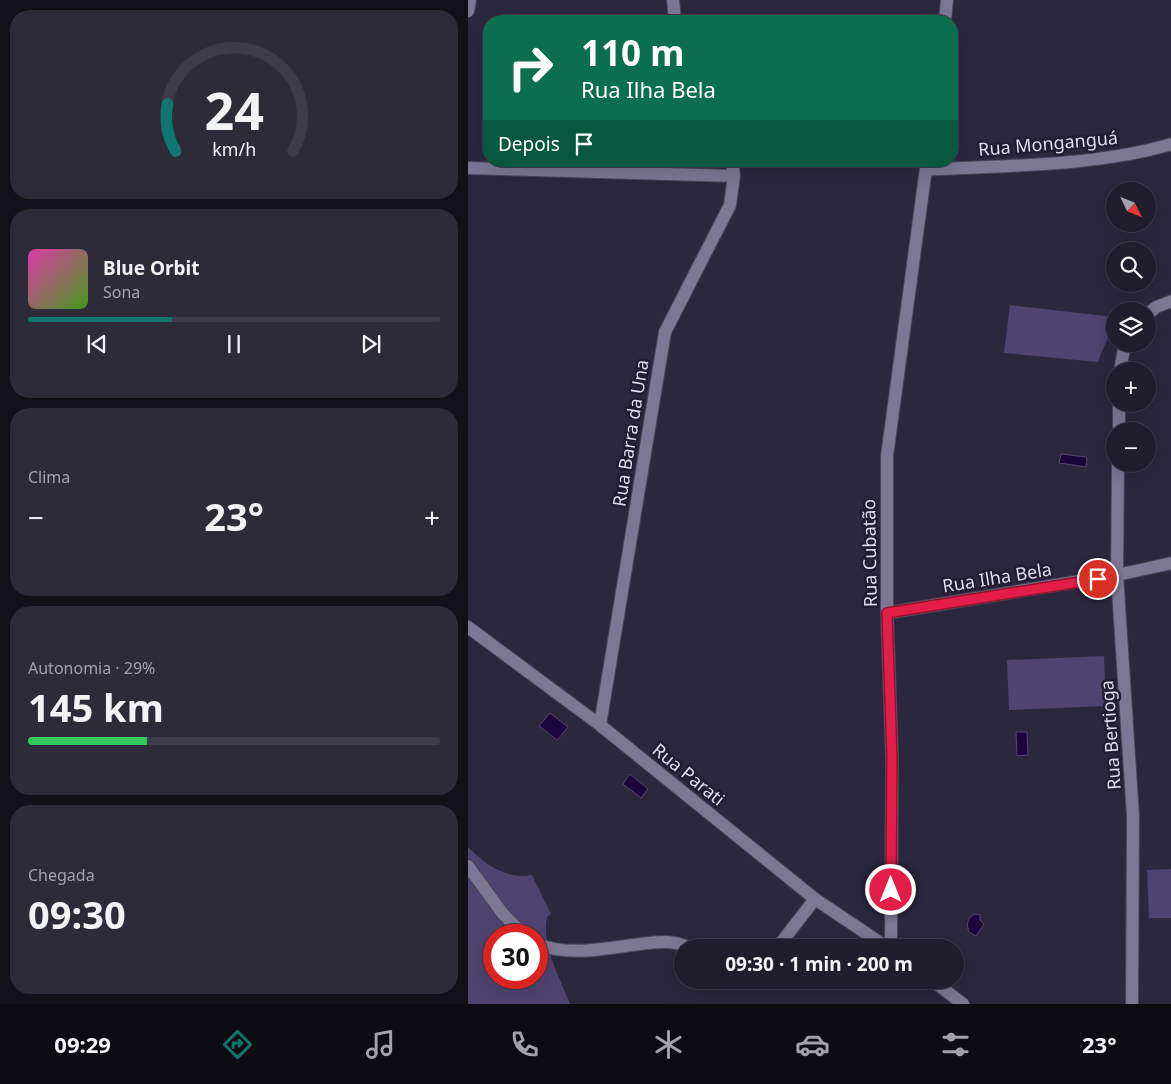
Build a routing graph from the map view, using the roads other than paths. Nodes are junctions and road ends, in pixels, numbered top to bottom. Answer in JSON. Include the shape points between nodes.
{"nodes":[{"id":1,"x":470,"y":0,"type":"edge"},
{"id":2,"x":673,"y":0,"type":"edge"},
{"id":3,"x":947,"y":0,"type":"edge"},
{"id":4,"x":468,"y":11,"type":"edge"},
{"id":5,"x":674,"y":15,"type":"edge"},
{"id":6,"x":946,"y":15,"type":"edge"},
{"id":7,"x":1172,"y":144,"type":"edge"},
{"id":8,"x":958,"y":165,"type":"edge"},
{"id":9,"x":733,"y":167,"type":"edge"},
{"id":10,"x":926,"y":167,"type":"edge"},
{"id":11,"x":468,"y":168,"type":"edge"},
{"id":12,"x":734,"y":176,"type":"junction"},
{"id":13,"x":1172,"y":301,"type":"edge"},
{"id":14,"x":1156,"y":306,"type":"edge"},
{"id":15,"x":1118,"y":472,"type":"edge"},
{"id":16,"x":1172,"y":563,"type":"edge"},
{"id":17,"x":1117,"y":576,"type":"junction"},
{"id":18,"x":887,"y":613,"type":"junction"},
{"id":19,"x":468,"y":627,"type":"edge"},
{"id":20,"x":600,"y":725,"type":"junction"},
{"id":21,"x":468,"y":866,"type":"edge"},
{"id":22,"x":815,"y":899,"type":"junction"},
{"id":23,"x":513,"y":924,"type":"edge"},
{"id":24,"x":785,"y":939,"type":"edge"},
{"id":25,"x":875,"y":939,"type":"edge"},
{"id":26,"x":889,"y":939,"type":"edge"},
{"id":27,"x":674,"y":943,"type":"edge"},
{"id":28,"x":548,"y":948,"type":"edge"},
{"id":29,"x":944,"y":989,"type":"edge"},
{"id":30,"x":963,"y":1004,"type":"edge"},
{"id":31,"x":1132,"y":1004,"type":"edge"}],
"edges":[{"from":1,"to":4,"type":"street"},
{"from":2,"to":5,"type":"street"},
{"from":3,"to":6,"type":"street"},
{"from":7,"to":8,"type":"street","name":"Rua Monganguá","via":[[1148,151],[1068,161]]},
{"from":9,"to":12,"type":"street","name":"Rua Barra da Una"},
{"from":10,"to":18,"type":"street","name":"Rua Cubatão","via":[[888,456]]},
{"from":11,"to":12,"type":"street"},
{"from":12,"to":20,"type":"street","name":"Rua Barra da Una","via":[[730,205],[665,332]]},
{"from":13,"to":14,"type":"street"},
{"from":15,"to":17,"type":"street","name":"Rua Bertioga"},
{"from":16,"to":17,"type":"street","name":"Rua Ilha Bela"},
{"from":17,"to":18,"type":"street","name":"Rua Ilha Bela"},
{"from":17,"to":31,"type":"street","name":"Rua Bertioga","via":[[1133,816]]},
{"from":18,"to":26,"type":"street","name":"Rua Cubatão","via":[[892,757]]},
{"from":19,"to":20,"type":"street","name":"Rua Parati"},
{"from":20,"to":22,"type":"street","name":"Rua Parati"},
{"from":21,"to":23,"type":"street"},
{"from":22,"to":24,"type":"street"},
{"from":22,"to":25,"type":"street","name":"Rua Parati"},
{"from":27,"to":28,"type":"street","via":[[667,941],[577,951]]},
{"from":29,"to":30,"type":"street"}]}
